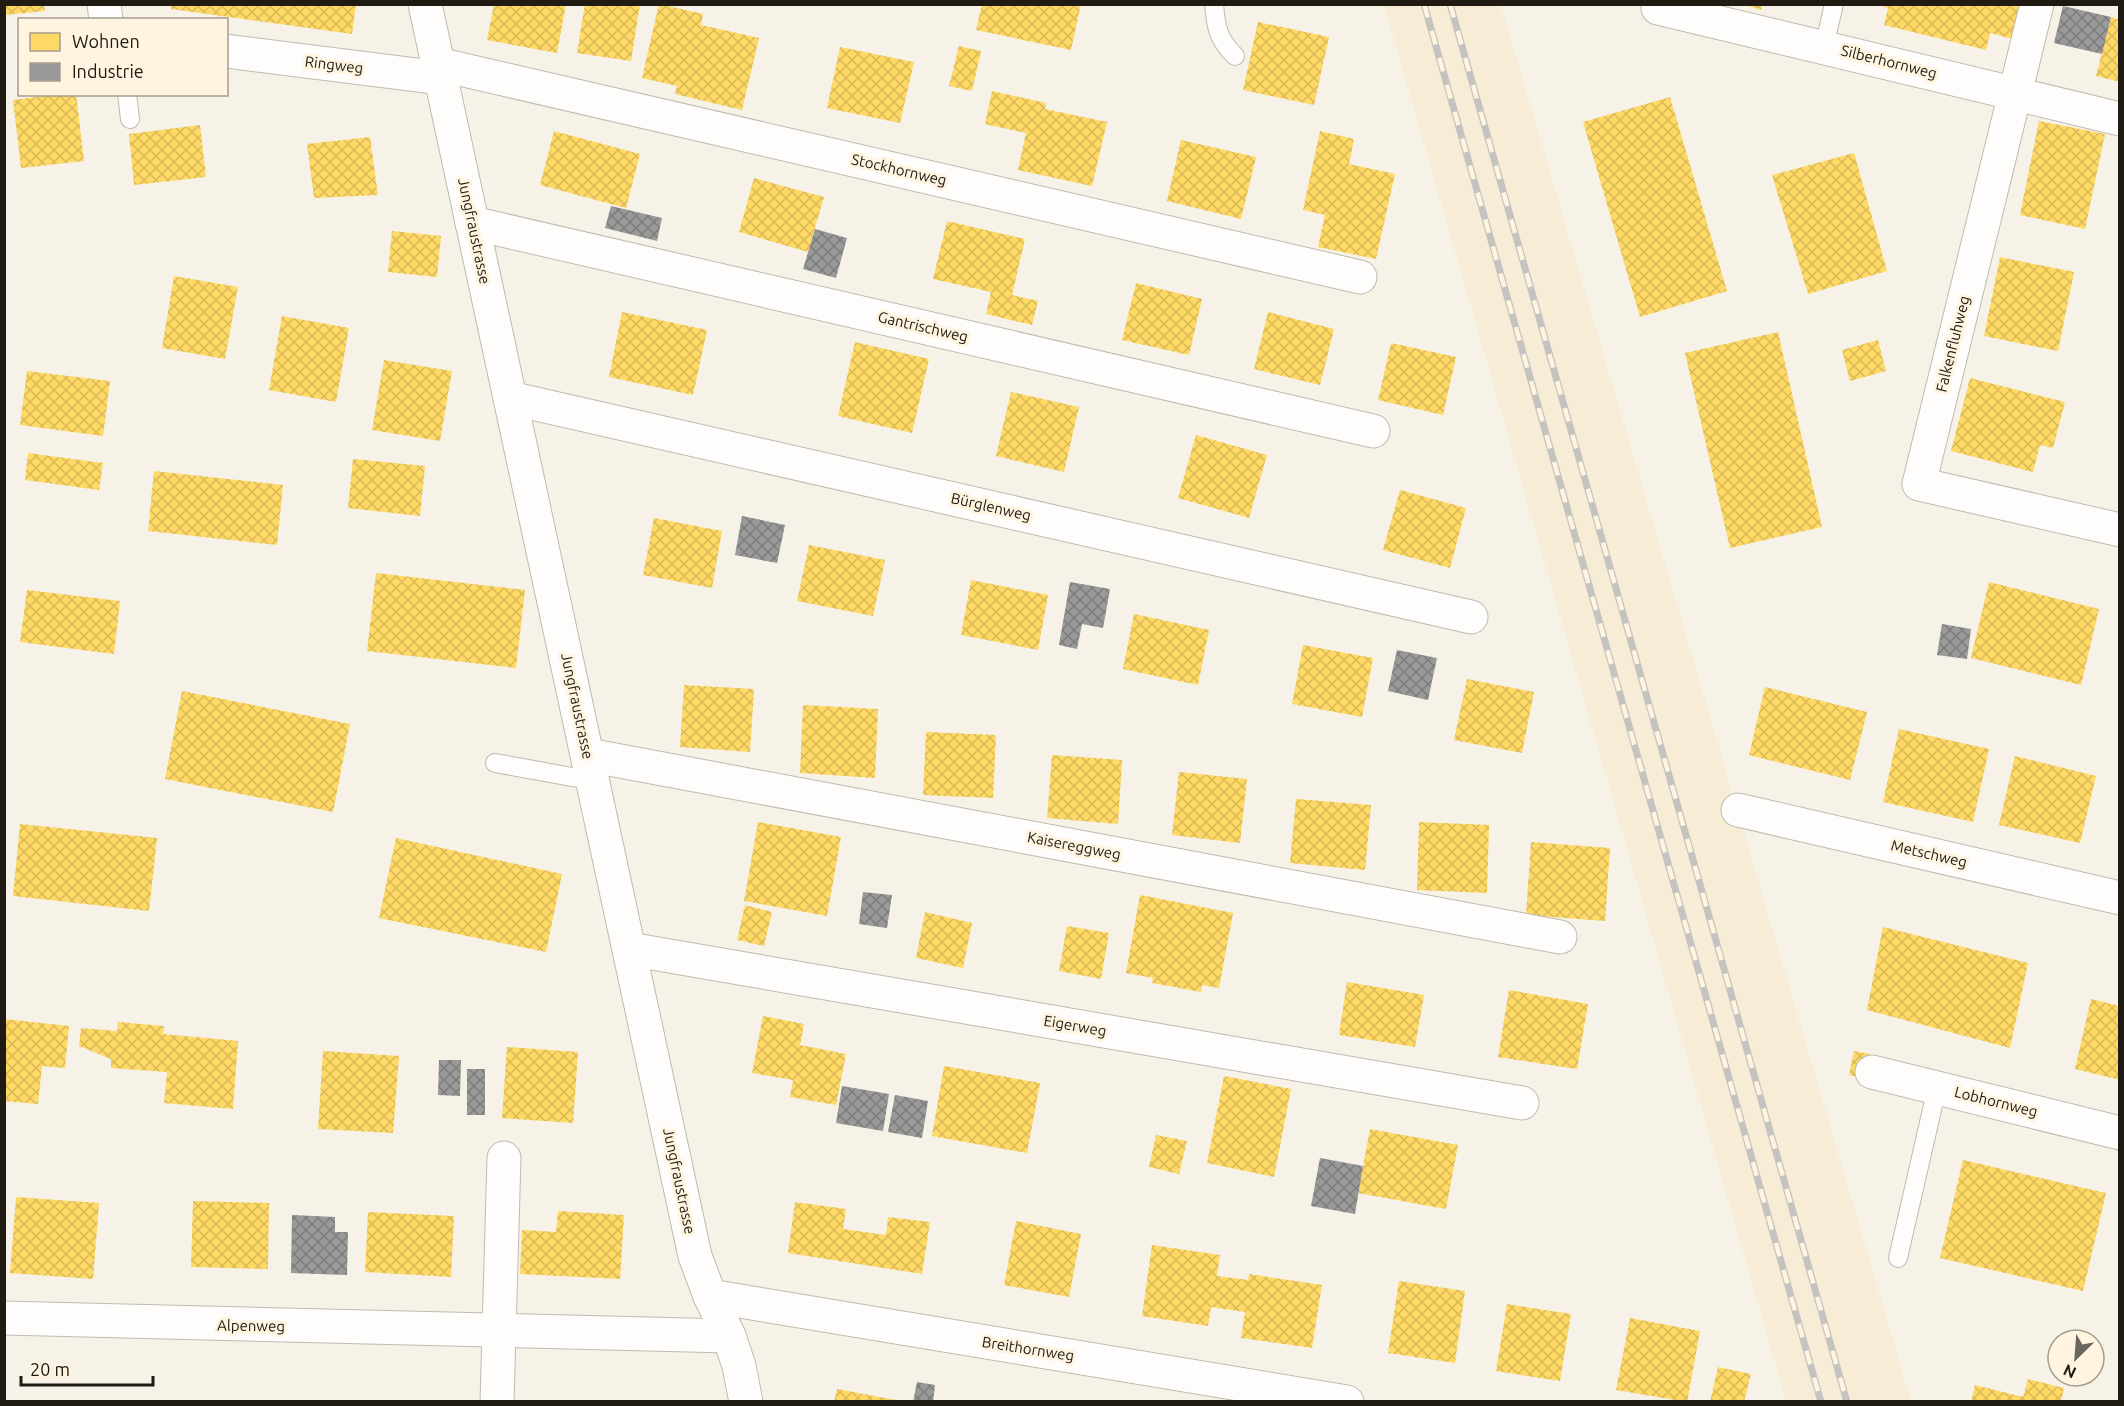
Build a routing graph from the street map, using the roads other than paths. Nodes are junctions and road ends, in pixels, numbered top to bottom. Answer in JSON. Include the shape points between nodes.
{"nodes":[{"id":1,"x":425,"y":4,"type":"edge"},
{"id":2,"x":1214,"y":4,"type":"edge"},
{"id":3,"x":1834,"y":4,"type":"edge"},
{"id":4,"x":2037,"y":4,"type":"edge"},
{"id":5,"x":1658,"y":8,"type":"dead end"},
{"id":6,"x":1824,"y":47,"type":"junction"},
{"id":7,"x":228,"y":51,"type":"edge"},
{"id":8,"x":1235,"y":56,"type":"dead end"},
{"id":9,"x":439,"y":71,"type":"junction"},
{"id":10,"x":2013,"y":93,"type":"junction"},
{"id":11,"x":128,"y":96,"type":"edge"},
{"id":12,"x":130,"y":119,"type":"dead end"},
{"id":13,"x":2120,"y":119,"type":"edge"},
{"id":14,"x":472,"y":223,"type":"junction"},
{"id":15,"x":1360,"y":277,"type":"dead end"},
{"id":16,"x":510,"y":398,"type":"junction"},
{"id":17,"x":1373,"y":431,"type":"dead end"},
{"id":18,"x":2120,"y":530,"type":"edge"},
{"id":19,"x":1471,"y":617,"type":"dead end"},
{"id":20,"x":495,"y":763,"type":"dead end"},
{"id":21,"x":591,"y":768,"type":"junction"},
{"id":22,"x":1738,"y":810,"type":"dead end"},
{"id":23,"x":2120,"y":898,"type":"edge"},
{"id":24,"x":1560,"y":937,"type":"dead end"},
{"id":25,"x":629,"y":950,"type":"junction"},
{"id":26,"x":1872,"y":1072,"type":"dead end"},
{"id":27,"x":1937,"y":1088,"type":"junction"},
{"id":28,"x":1522,"y":1103,"type":"dead end"},
{"id":29,"x":2120,"y":1133,"type":"edge"},
{"id":30,"x":504,"y":1158,"type":"dead end"},
{"id":31,"x":1898,"y":1258,"type":"dead end"},
{"id":32,"x":710,"y":1296,"type":"junction"},
{"id":33,"x":4,"y":1318,"type":"edge"},
{"id":34,"x":498,"y":1332,"type":"junction"},
{"id":35,"x":729,"y":1336,"type":"junction"},
{"id":36,"x":497,"y":1401,"type":"edge"},
{"id":37,"x":746,"y":1401,"type":"edge"},
{"id":38,"x":1347,"y":1401,"type":"edge"}],
"edges":[{"from":1,"to":9,"type":"street","name":"Jungfraustrasse"},
{"from":2,"to":8,"type":"lane","via":[[1216,29]]},
{"from":3,"to":6,"type":"lane"},
{"from":4,"to":10,"type":"street","name":"Falkenfluhweg"},
{"from":5,"to":6,"type":"street","name":"Silberhornweg"},
{"from":6,"to":10,"type":"street","name":"Silberhornweg"},
{"from":7,"to":9,"type":"street","name":"Ringweg"},
{"from":9,"to":14,"type":"street","name":"Jungfraustrasse"},
{"from":9,"to":15,"type":"street","name":"Stockhornweg"},
{"from":10,"to":13,"type":"street","name":"Silberhornweg"},
{"from":10,"to":18,"type":"street","name":"Falkenfluhweg","via":[[1919,484]]},
{"from":11,"to":12,"type":"lane"},
{"from":14,"to":16,"type":"street","name":"Jungfraustrasse"},
{"from":14,"to":17,"type":"street","name":"Gantrischweg"},
{"from":16,"to":19,"type":"street","name":"Bürglenweg"},
{"from":16,"to":21,"type":"street","name":"Jungfraustrasse"},
{"from":20,"to":21,"type":"lane"},
{"from":21,"to":24,"type":"street","name":"Kaisereggweg"},
{"from":21,"to":25,"type":"street","name":"Jungfraustrasse"},
{"from":22,"to":23,"type":"street","name":"Metschweg"},
{"from":25,"to":28,"type":"street","name":"Eigerweg"},
{"from":25,"to":32,"type":"street","name":"Jungfraustrasse","via":[[695,1256]]},
{"from":26,"to":27,"type":"street","name":"Lobhornweg"},
{"from":27,"to":29,"type":"street","name":"Lobhornweg"},
{"from":27,"to":31,"type":"lane"},
{"from":30,"to":34,"type":"street"},
{"from":32,"to":35,"type":"street","name":"Jungfraustrasse"},
{"from":32,"to":38,"type":"street","name":"Breithornweg"},
{"from":33,"to":34,"type":"street","name":"Alpenweg"},
{"from":34,"to":35,"type":"street","name":"Alpenweg"},
{"from":34,"to":36,"type":"street"},
{"from":35,"to":37,"type":"street","name":"Jungfraustrasse"}]}
